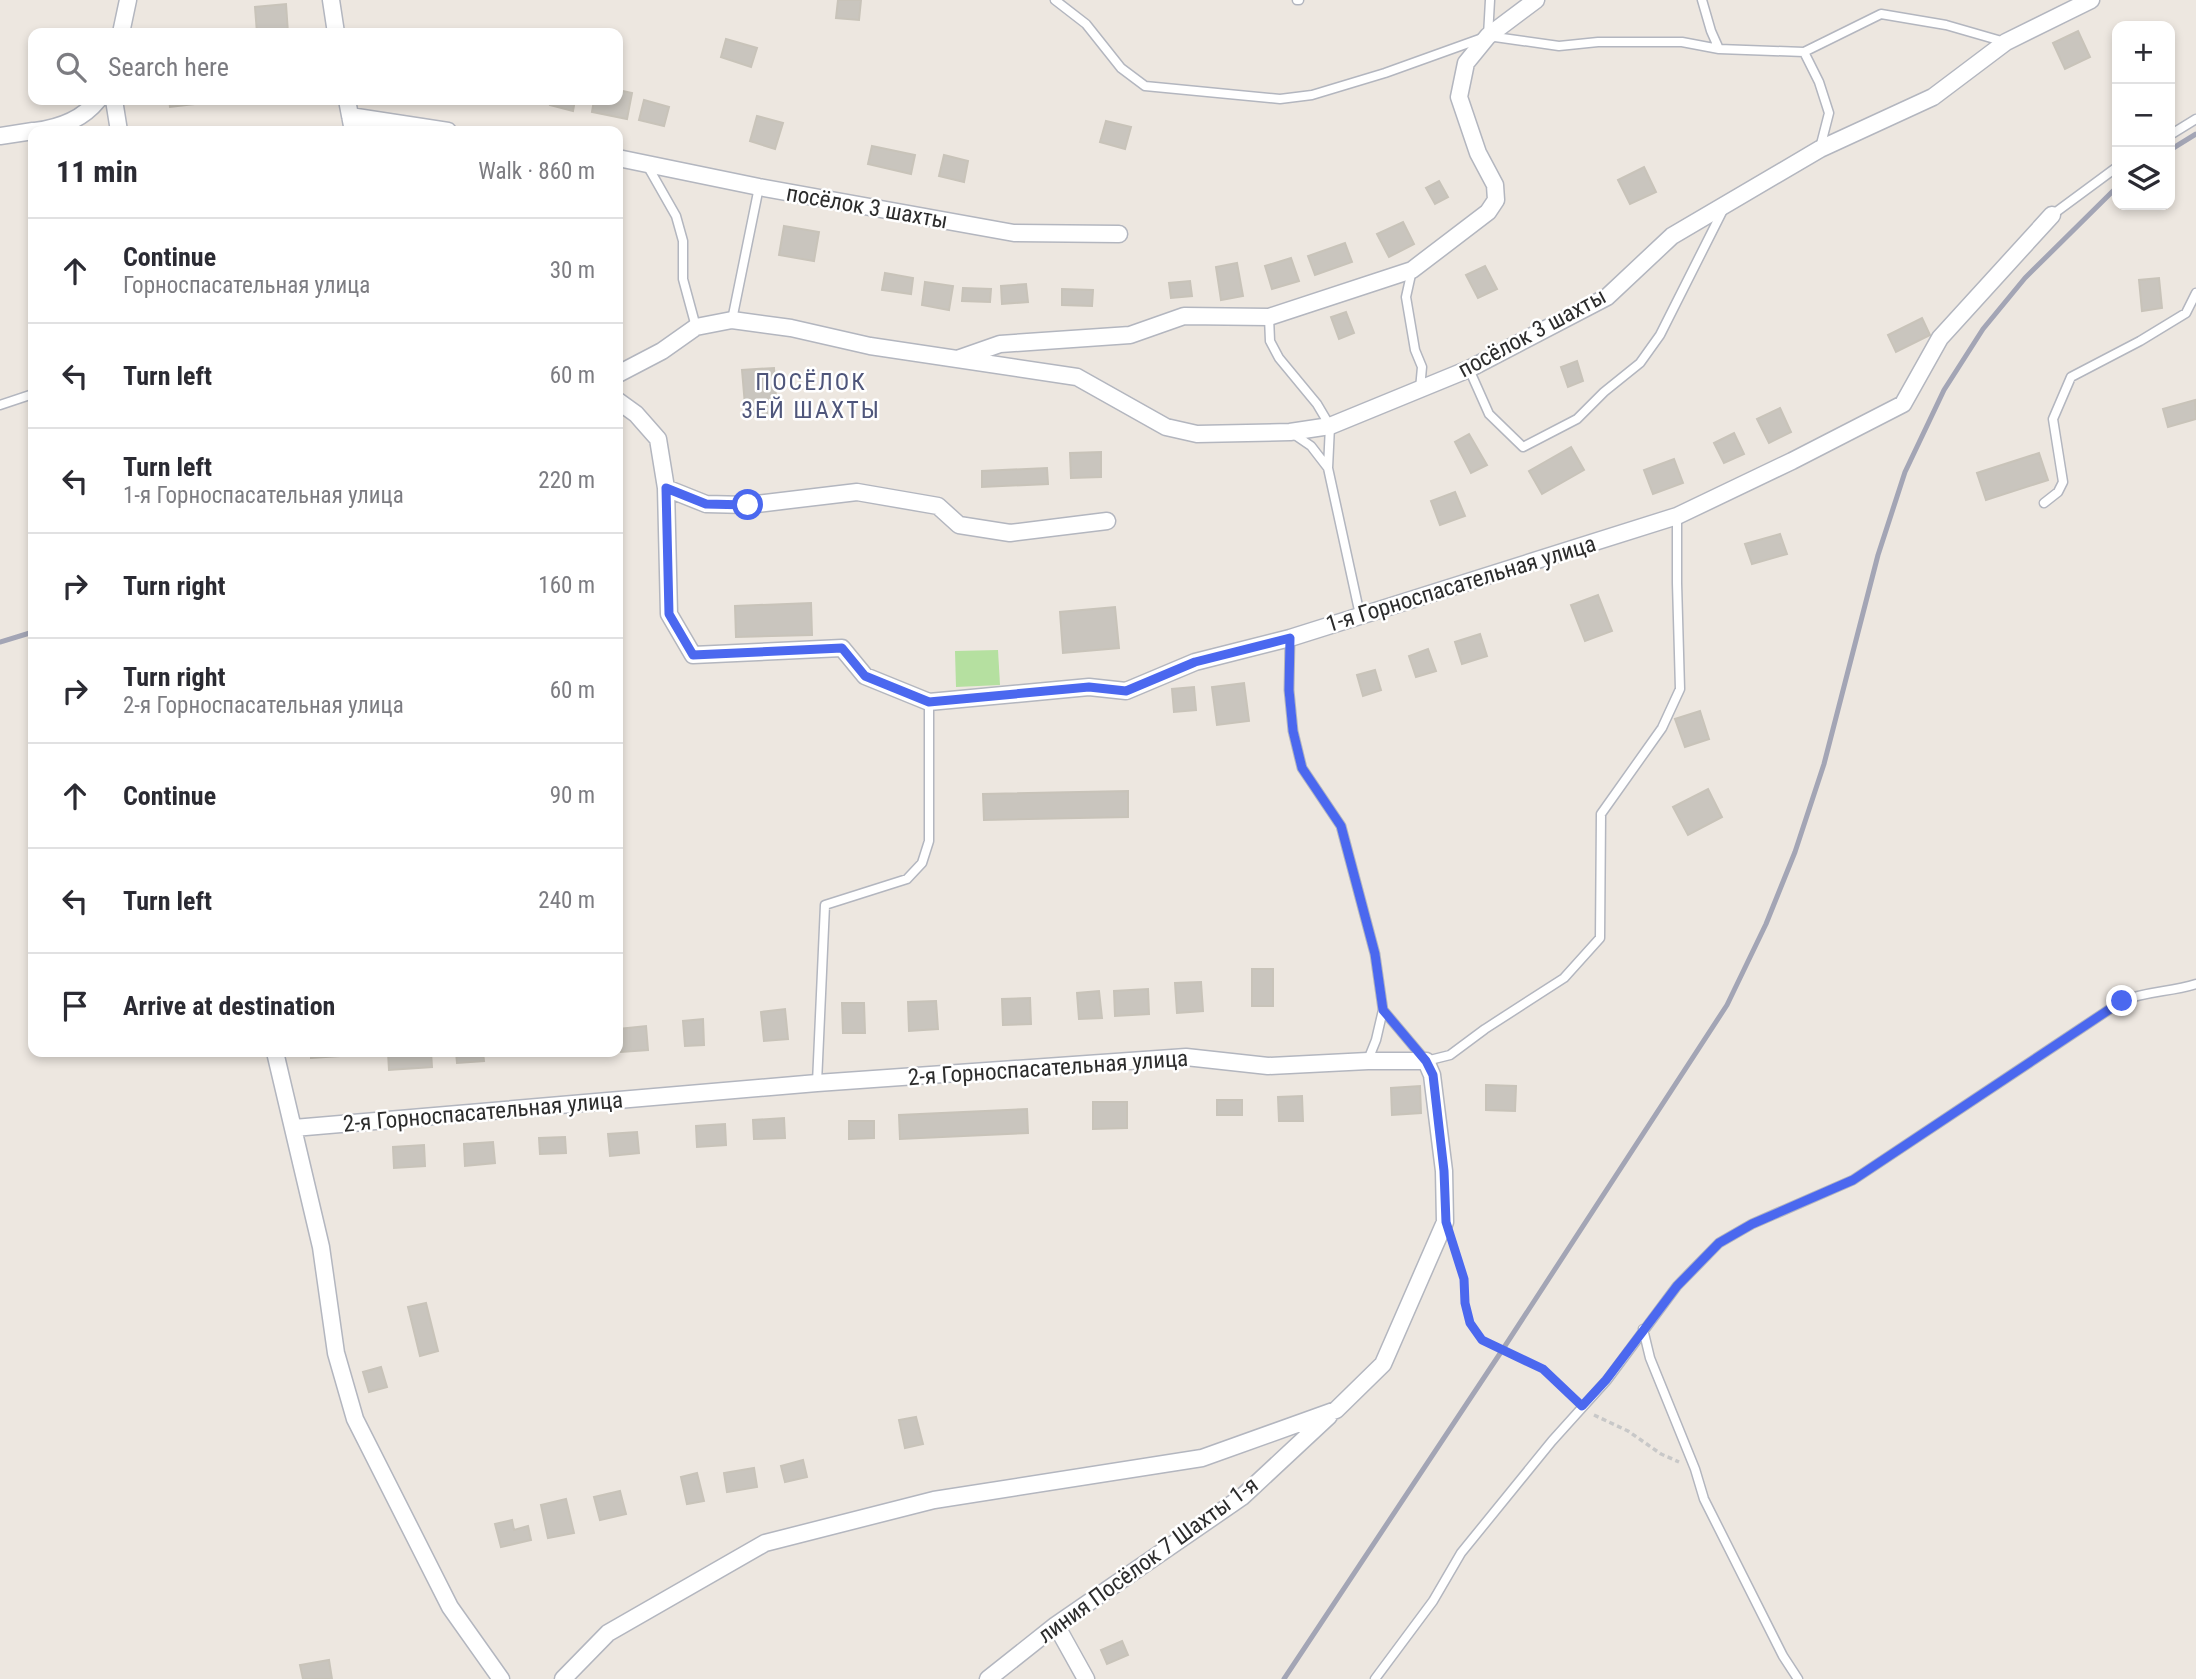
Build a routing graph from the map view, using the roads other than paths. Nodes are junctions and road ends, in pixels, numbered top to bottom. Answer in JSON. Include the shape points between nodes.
{"nodes":[{"id":1,"x":128,"y":0,"type":"edge"},
{"id":2,"x":331,"y":0,"type":"edge"},
{"id":3,"x":1055,"y":0,"type":"edge"},
{"id":4,"x":1490,"y":0,"type":"edge"},
{"id":5,"x":1536,"y":0,"type":"edge"},
{"id":6,"x":1702,"y":0,"type":"edge"},
{"id":7,"x":2091,"y":0,"type":"edge"},
{"id":8,"x":122,"y":28,"type":"edge"},
{"id":9,"x":335,"y":28,"type":"edge"},
{"id":10,"x":1488,"y":36,"type":"junction"},
{"id":11,"x":2006,"y":42,"type":"junction"},
{"id":12,"x":1719,"y":49,"type":"junction"},
{"id":13,"x":1804,"y":52,"type":"junction"},
{"id":14,"x":94,"y":105,"type":"edge"},
{"id":15,"x":115,"y":105,"type":"edge"},
{"id":16,"x":350,"y":116,"type":"edge"},
{"id":17,"x":2196,"y":119,"type":"edge"},
{"id":18,"x":63,"y":126,"type":"edge"},
{"id":19,"x":118,"y":126,"type":"edge"},
{"id":20,"x":415,"y":126,"type":"edge"},
{"id":21,"x":28,"y":132,"type":"edge"},
{"id":22,"x":2175,"y":132,"type":"edge"},
{"id":23,"x":0,"y":136,"type":"edge"},
{"id":24,"x":1820,"y":149,"type":"junction"},
{"id":25,"x":623,"y":159,"type":"edge"},
{"id":26,"x":646,"y":162,"type":"junction"},
{"id":27,"x":2112,"y":171,"type":"edge"},
{"id":28,"x":759,"y":187,"type":"junction"},
{"id":29,"x":1727,"y":204,"type":"junction"},
{"id":30,"x":2052,"y":215,"type":"joint"},
{"id":31,"x":1119,"y":234,"type":"dead end"},
{"id":32,"x":1412,"y":270,"type":"junction"},
{"id":33,"x":2196,"y":293,"type":"edge"},
{"id":34,"x":1269,"y":317,"type":"junction"},
{"id":35,"x":732,"y":320,"type":"junction"},
{"id":36,"x":696,"y":327,"type":"junction"},
{"id":37,"x":956,"y":360,"type":"junction"},
{"id":38,"x":1469,"y":369,"type":"junction"},
{"id":39,"x":623,"y":371,"type":"edge"},
{"id":40,"x":1420,"y":389,"type":"junction"},
{"id":41,"x":28,"y":396,"type":"edge"},
{"id":42,"x":0,"y":405,"type":"edge"},
{"id":43,"x":623,"y":405,"type":"edge"},
{"id":44,"x":1330,"y":426,"type":"junction"},
{"id":45,"x":1290,"y":432,"type":"junction"},
{"id":46,"x":1328,"y":468,"type":"junction"},
{"id":47,"x":666,"y":488,"type":"junction"},
{"id":48,"x":2044,"y":503,"type":"dead end"},
{"id":49,"x":1677,"y":516,"type":"junction"},
{"id":50,"x":1107,"y":521,"type":"dead end"},
{"id":51,"x":1360,"y":615,"type":"junction"},
{"id":52,"x":1290,"y":638,"type":"junction"},
{"id":53,"x":929,"y":702,"type":"junction"},
{"id":54,"x":2196,"y":984,"type":"edge"},
{"id":55,"x":1383,"y":1010,"type":"junction"},
{"id":56,"x":276,"y":1057,"type":"edge"},
{"id":57,"x":1368,"y":1061,"type":"junction"},
{"id":58,"x":1426,"y":1061,"type":"junction"},
{"id":59,"x":817,"y":1083,"type":"junction"},
{"id":60,"x":294,"y":1128,"type":"junction"},
{"id":61,"x":1643,"y":1329,"type":"junction"},
{"id":62,"x":1336,"y":1410,"type":"junction"},
{"id":63,"x":1056,"y":1625,"type":"junction"},
{"id":64,"x":501,"y":1679,"type":"edge"},
{"id":65,"x":563,"y":1679,"type":"edge"},
{"id":66,"x":988,"y":1679,"type":"edge"},
{"id":67,"x":1086,"y":1679,"type":"edge"},
{"id":68,"x":1375,"y":1679,"type":"edge"},
{"id":69,"x":1798,"y":1679,"type":"edge"}],
"edges":[{"from":1,"to":8,"type":"street"},
{"from":2,"to":9,"type":"street"},
{"from":3,"to":10,"type":"lane","via":[[1086,24],[1121,68],[1145,86],[1267,98],[1312,94]]},
{"from":4,"to":10,"type":"lane"},
{"from":5,"to":10,"type":"street"},
{"from":6,"to":12,"type":"lane"},
{"from":7,"to":11,"type":"street","name":"посёлок 3 шахты"},
{"from":10,"to":12,"type":"lane","via":[[1559,46],[1682,42]]},
{"from":10,"to":32,"type":"street","name":"посёлок 3 шахты","via":[[1466,63],[1459,97],[1478,153],[1495,185],[1496,200],[1488,212]]},
{"from":11,"to":13,"type":"lane","via":[[1881,13]]},
{"from":11,"to":24,"type":"street","name":"посёлок 3 шахты","via":[[1933,97]]},
{"from":12,"to":13,"type":"lane"},
{"from":13,"to":24,"type":"lane","via":[[1829,113]]},
{"from":14,"to":18,"type":"street"},
{"from":15,"to":19,"type":"street"},
{"from":16,"to":20,"type":"street"},
{"from":17,"to":22,"type":"lane"},
{"from":21,"to":23,"type":"street"},
{"from":24,"to":29,"type":"street","name":"посёлок 3 шахты"},
{"from":25,"to":26,"type":"street","name":"посёлок 3 шахты"},
{"from":26,"to":28,"type":"street","name":"посёлок 3 шахты"},
{"from":26,"to":36,"type":"lane","via":[[676,216],[683,241],[683,279]]},
{"from":27,"to":30,"type":"lane"},
{"from":28,"to":31,"type":"street","name":"посёлок 3 шахты","via":[[1014,233]]},
{"from":28,"to":35,"type":"lane"},
{"from":29,"to":38,"type":"street","name":"посёлок 3 шахты","via":[[1672,236],[1607,297]]},
{"from":29,"to":38,"type":"lane","via":[[1660,335],[1640,363],[1577,418],[1523,447],[1489,414]]},
{"from":30,"to":49,"type":"street","name":"1-я Горноспасательная улица","via":[[1940,338],[1903,404]]},
{"from":32,"to":34,"type":"street","name":"посёлок 3 шахты"},
{"from":32,"to":40,"type":"lane","via":[[1406,297],[1422,367]]},
{"from":33,"to":48,"type":"lane","via":[[2186,313],[2071,377],[2053,418],[2063,482]]},
{"from":34,"to":37,"type":"street","name":"посёлок 3 шахты","via":[[1184,316],[1130,335],[1000,344]]},
{"from":34,"to":44,"type":"lane","via":[[1274,349]]},
{"from":35,"to":36,"type":"street","name":"посёлок 3 шахты"},
{"from":35,"to":37,"type":"street","name":"посёлок 3 шахты"},
{"from":36,"to":39,"type":"street","name":"посёлок 3 шахты"},
{"from":37,"to":45,"type":"street","name":"посёлок 3 шахты","via":[[1077,377],[1166,427],[1197,434]]},
{"from":38,"to":40,"type":"street","name":"посёлок 3 шахты"},
{"from":40,"to":44,"type":"street","name":"посёлок 3 шахты"},
{"from":41,"to":42,"type":"lane"},
{"from":43,"to":47,"type":"street","via":[[658,439]]},
{"from":44,"to":45,"type":"street","name":"посёлок 3 шахты"},
{"from":44,"to":46,"type":"lane"},
{"from":45,"to":46,"type":"lane","via":[[1311,446]]},
{"from":46,"to":51,"type":"lane"},
{"from":47,"to":50,"type":"street","via":[[706,504],[748,505],[857,492],[938,506],[959,525],[1010,533]]},
{"from":47,"to":53,"type":"street","name":"1-я Горноспасательная улица","via":[[669,614],[693,655],[842,648],[865,676]]},
{"from":49,"to":51,"type":"street","name":"1-я Горноспасательная улица"},
{"from":49,"to":58,"type":"lane","via":[[1681,688],[1661,728],[1601,814],[1600,938],[1564,978],[1450,1055]]},
{"from":51,"to":52,"type":"street","name":"1-я Горноспасательная улица"},
{"from":52,"to":53,"type":"street","name":"1-я Горноспасательная улица","via":[[1195,662],[1126,691],[1089,687]]},
{"from":52,"to":55,"type":"lane","via":[[1289,690],[1302,768],[1341,826],[1375,954]]},
{"from":53,"to":59,"type":"lane","via":[[929,841],[922,863],[907,879],[825,905]]},
{"from":54,"to":61,"type":"lane","via":[[2122,1001],[1853,1180],[1719,1243]]},
{"from":55,"to":57,"type":"lane"},
{"from":55,"to":58,"type":"lane"},
{"from":56,"to":60,"type":"street"},
{"from":57,"to":58,"type":"street","name":"2-я Горноспасательная улица"},
{"from":57,"to":59,"type":"street","name":"2-я Горноспасательная улица","via":[[1268,1066],[1186,1057]]},
{"from":58,"to":62,"type":"street","via":[[1433,1075],[1446,1222],[1383,1364]]},
{"from":59,"to":60,"type":"street","name":"2-я Горноспасательная улица"},
{"from":60,"to":64,"type":"street","via":[[321,1247],[336,1353],[355,1419],[450,1606]]},
{"from":61,"to":68,"type":"lane","via":[[1461,1553],[1433,1601]]},
{"from":61,"to":69,"type":"lane","via":[[1650,1359],[1704,1499]]},
{"from":62,"to":63,"type":"street","name":"линия Посёлок 7 Шахты 1-я","via":[[1242,1497]]},
{"from":62,"to":65,"type":"street","via":[[1202,1458],[934,1500],[765,1543],[608,1633]]},
{"from":63,"to":66,"type":"street","name":"линия Посёлок 7 Шахты 1-я"},
{"from":63,"to":67,"type":"street"}]}
